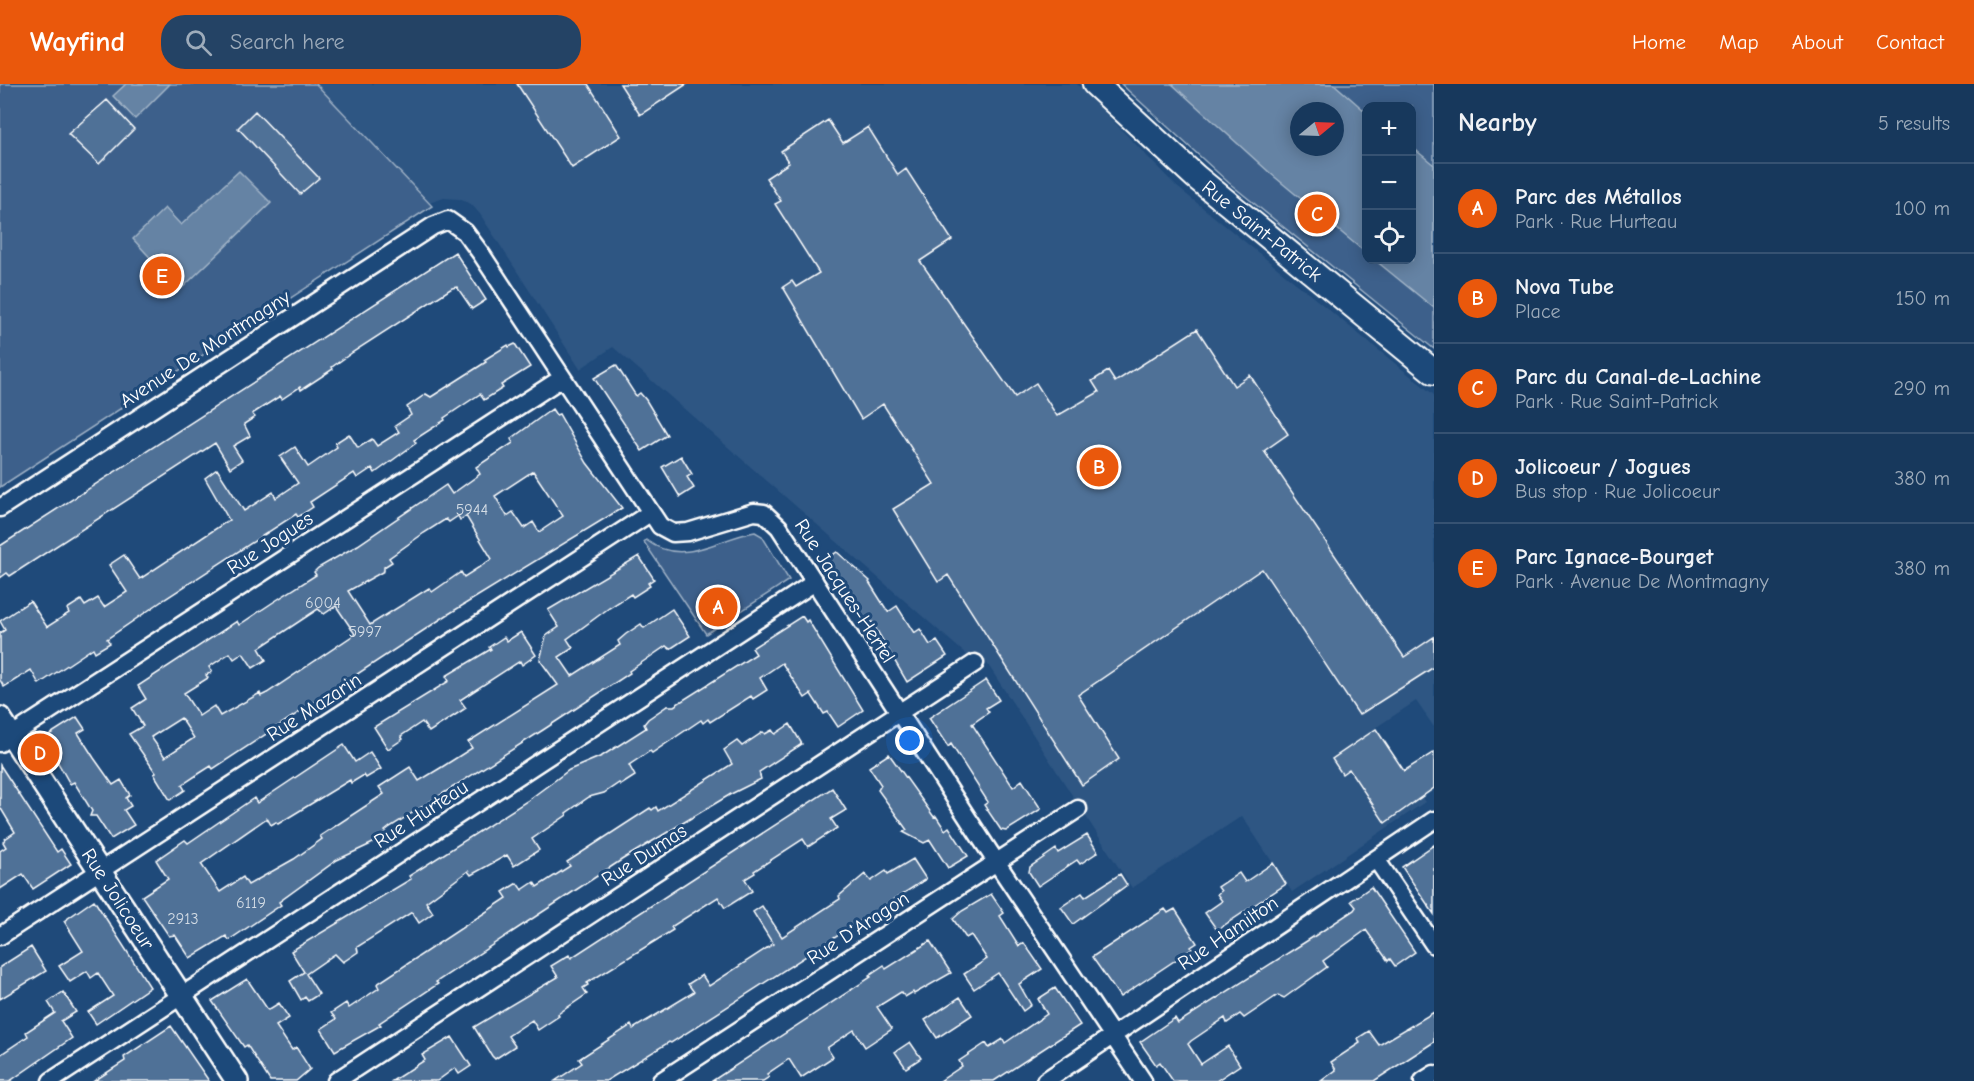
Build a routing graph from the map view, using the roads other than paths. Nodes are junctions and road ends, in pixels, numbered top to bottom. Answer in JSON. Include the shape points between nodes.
{"nodes":[{"id":1,"x":1095,"y":84,"type":"edge"},
{"id":2,"x":433,"y":226,"type":"joint"},
{"id":3,"x":1434,"y":372,"type":"edge"},
{"id":4,"x":562,"y":378,"type":"junction"},
{"id":5,"x":0,"y":508,"type":"edge"},
{"id":6,"x":651,"y":513,"type":"junction"},
{"id":7,"x":814,"y":582,"type":"junction"},
{"id":8,"x":975,"y":663,"type":"dead end"},
{"id":9,"x":900,"y":713,"type":"junction"},
{"id":10,"x":4,"y":732,"type":"edge"},
{"id":11,"x":1078,"y":809,"type":"dead end"},
{"id":12,"x":1434,"y":820,"type":"edge"},
{"id":13,"x":1376,"y":859,"type":"junction"},
{"id":14,"x":997,"y":862,"type":"junction"},
{"id":15,"x":100,"y":872,"type":"junction"},
{"id":16,"x":0,"y":936,"type":"edge"},
{"id":17,"x":1434,"y":945,"type":"edge"},
{"id":18,"x":181,"y":996,"type":"junction"},
{"id":19,"x":1113,"y":1035,"type":"junction"},
{"id":20,"x":1434,"y":1074,"type":"edge"},
{"id":21,"x":51,"y":1081,"type":"edge"},
{"id":22,"x":237,"y":1081,"type":"edge"},
{"id":23,"x":336,"y":1081,"type":"edge"},
{"id":24,"x":661,"y":1081,"type":"edge"},
{"id":25,"x":1045,"y":1081,"type":"edge"},
{"id":26,"x":1143,"y":1081,"type":"edge"},
{"id":27,"x":1423,"y":1081,"type":"edge"}],
"edges":[{"from":1,"to":3,"type":"main road","name":"Rue Saint-Patrick","via":[[1196,177]]},
{"from":2,"to":4,"type":"street","name":"Rue Jacques-Hertel","via":[[448,220],[465,232]]},
{"from":2,"to":5,"type":"street","name":"Avenue De Montmagny"},
{"from":4,"to":6,"type":"street","name":"Rue Jacques-Hertel"},
{"from":4,"to":10,"type":"street","name":"Rue Jogues"},
{"from":6,"to":7,"type":"street","name":"Rue Jacques-Hertel","via":[[660,526],[674,533],[744,513],[764,513],[779,527]]},
{"from":6,"to":15,"type":"street","name":"Rue Mazarin"},
{"from":7,"to":9,"type":"street","name":"Rue Jacques-Hertel"},
{"from":7,"to":18,"type":"street","name":"Rue Hurteau"},
{"from":8,"to":9,"type":"street","name":"Rue Dumas"},
{"from":9,"to":14,"type":"street","name":"Rue Jacques-Hertel"},
{"from":9,"to":23,"type":"street","name":"Rue Dumas"},
{"from":10,"to":15,"type":"street","name":"Rue Jolicoeur"},
{"from":11,"to":14,"type":"street","name":"Rue D'Aragon"},
{"from":12,"to":13,"type":"street","name":"Rue Hamilton"},
{"from":13,"to":17,"type":"street"},
{"from":13,"to":19,"type":"street","name":"Rue Hamilton"},
{"from":14,"to":19,"type":"street","name":"Rue Jacques-Hertel"},
{"from":14,"to":24,"type":"street","name":"Rue D'Aragon"},
{"from":15,"to":16,"type":"street","name":"Rue Mazarin"},
{"from":15,"to":18,"type":"street","name":"Rue Jolicoeur"},
{"from":18,"to":21,"type":"street","name":"Rue Hurteau"},
{"from":18,"to":22,"type":"street","name":"Rue Jolicoeur"},
{"from":19,"to":25,"type":"street","name":"Rue Hamilton"},
{"from":19,"to":26,"type":"street","name":"Rue Jacques-Hertel"},
{"from":20,"to":27,"type":"street"}]}
